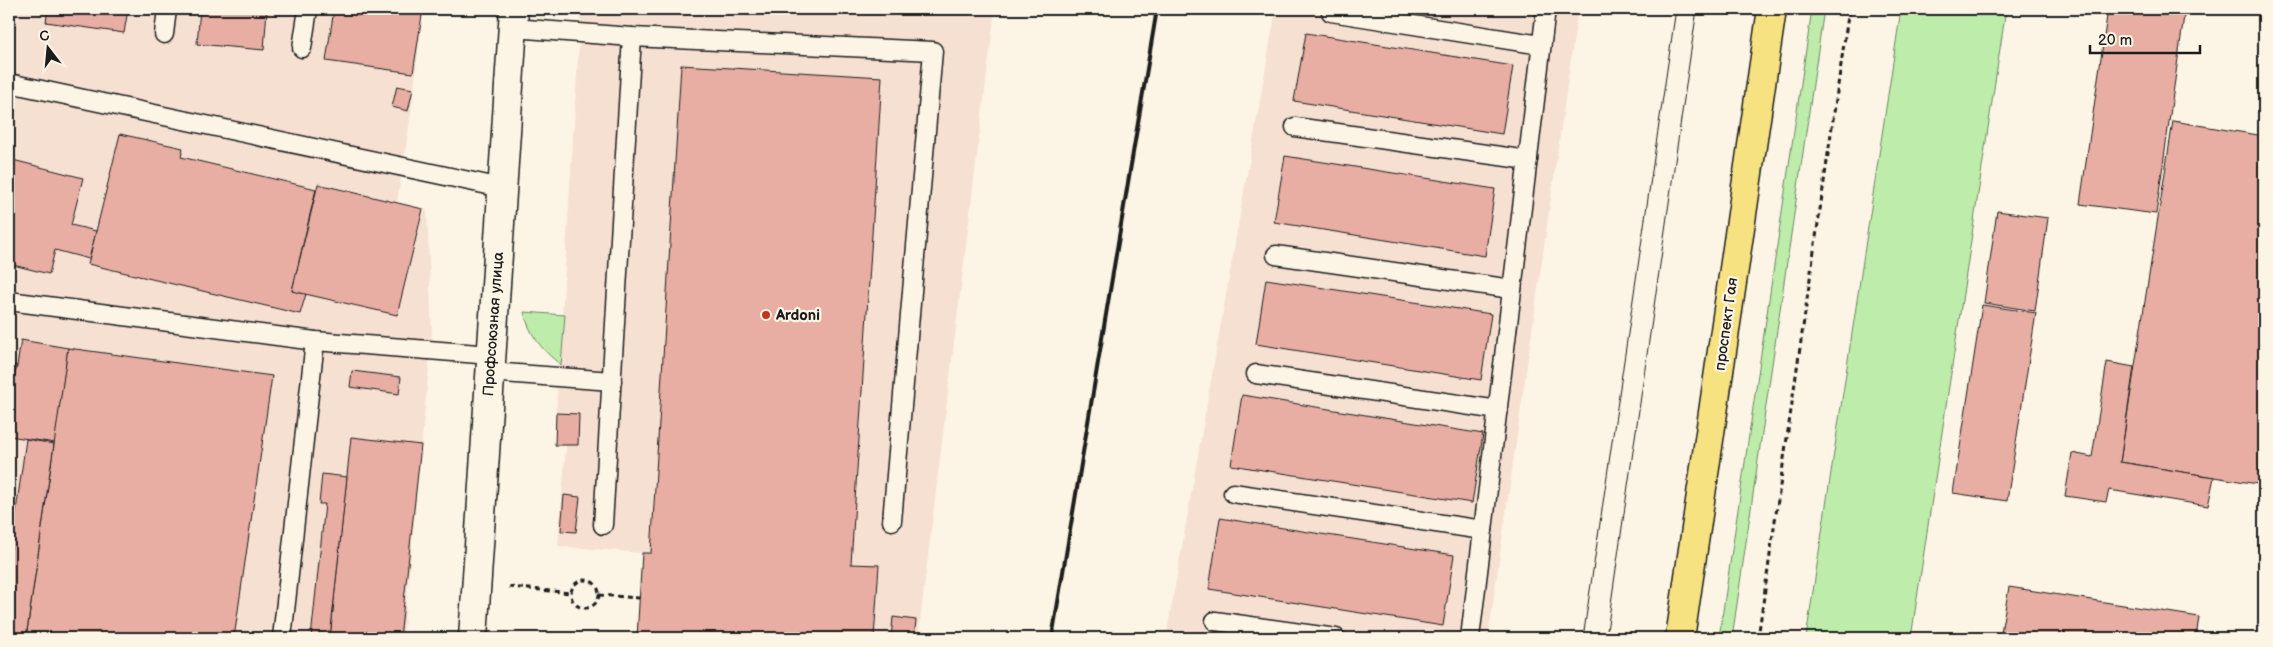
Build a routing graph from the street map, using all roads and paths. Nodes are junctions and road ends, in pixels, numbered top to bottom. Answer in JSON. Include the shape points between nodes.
{"nodes":[{"id":1,"x":167,"y":9,"type":"edge"},
{"id":2,"x":308,"y":9,"type":"edge"},
{"id":3,"x":1546,"y":9,"type":"edge"},
{"id":4,"x":1772,"y":9,"type":"edge"},
{"id":5,"x":1849,"y":9,"type":"edge"},
{"id":6,"x":1331,"y":12,"type":"dead end"},
{"id":7,"x":513,"y":18,"type":"edge"},
{"id":8,"x":164,"y":34,"type":"dead end"},
{"id":9,"x":632,"y":37,"type":"junction"},
{"id":10,"x":1541,"y":45,"type":"junction"},
{"id":11,"x":302,"y":48,"type":"dead end"},
{"id":12,"x":9,"y":83,"type":"edge"},
{"id":13,"x":1295,"y":127,"type":"dead end"},
{"id":14,"x":1528,"y":160,"type":"junction"},
{"id":15,"x":502,"y":188,"type":"junction"},
{"id":16,"x":1276,"y":256,"type":"dead end"},
{"id":17,"x":1512,"y":288,"type":"junction"},
{"id":18,"x":9,"y":301,"type":"edge"},
{"id":19,"x":315,"y":341,"type":"junction"},
{"id":20,"x":491,"y":364,"type":"junction"},
{"id":21,"x":1256,"y":374,"type":"dead end"},
{"id":22,"x":612,"y":381,"type":"junction"},
{"id":23,"x":1498,"y":410,"type":"junction"},
{"id":24,"x":1233,"y":493,"type":"dead end"},
{"id":25,"x":892,"y":521,"type":"dead end"},
{"id":26,"x":603,"y":525,"type":"dead end"},
{"id":27,"x":1483,"y":530,"type":"junction"},
{"id":28,"x":476,"y":584,"type":"junction"},
{"id":29,"x":571,"y":593,"type":"junction"},
{"id":30,"x":599,"y":595,"type":"junction"},
{"id":31,"x":639,"y":598,"type":"dead end"},
{"id":32,"x":1215,"y":621,"type":"dead end"},
{"id":33,"x":282,"y":638,"type":"edge"},
{"id":34,"x":473,"y":638,"type":"edge"},
{"id":35,"x":1336,"y":638,"type":"edge"},
{"id":36,"x":1470,"y":638,"type":"edge"},
{"id":37,"x":1680,"y":638,"type":"edge"},
{"id":38,"x":1758,"y":638,"type":"edge"}],
"edges":[{"from":1,"to":8,"type":"lane"},
{"from":2,"to":11,"type":"lane"},
{"from":3,"to":10,"type":"lane"},
{"from":4,"to":37,"type":"main road","name":"проспект Гая"},
{"from":5,"to":38,"type":"path"},
{"from":6,"to":10,"type":"lane"},
{"from":7,"to":9,"type":"lane"},
{"from":7,"to":15,"type":"street","name":"Профсоюзная улица"},
{"from":9,"to":22,"type":"lane"},
{"from":9,"to":25,"type":"lane","via":[[933,51]]},
{"from":10,"to":14,"type":"lane"},
{"from":12,"to":15,"type":"lane"},
{"from":13,"to":14,"type":"lane"},
{"from":14,"to":17,"type":"lane"},
{"from":15,"to":20,"type":"street","name":"Профсоюзная улица"},
{"from":16,"to":17,"type":"lane"},
{"from":17,"to":23,"type":"lane"},
{"from":18,"to":19,"type":"lane"},
{"from":19,"to":20,"type":"lane"},
{"from":19,"to":33,"type":"lane"},
{"from":20,"to":22,"type":"lane"},
{"from":20,"to":28,"type":"street","name":"Профсоюзная улица"},
{"from":21,"to":23,"type":"lane"},
{"from":22,"to":26,"type":"lane"},
{"from":23,"to":27,"type":"lane"},
{"from":24,"to":27,"type":"lane"},
{"from":27,"to":36,"type":"lane"},
{"from":28,"to":29,"type":"path"},
{"from":28,"to":34,"type":"street","name":"Профсоюзная улица"},
{"from":29,"to":30,"type":"path","via":[[574,603],[584,608],[594,604]]},
{"from":29,"to":30,"type":"path","via":[[576,583],[586,580],[595,585]]},
{"from":30,"to":31,"type":"path"},
{"from":32,"to":35,"type":"lane"}]}
